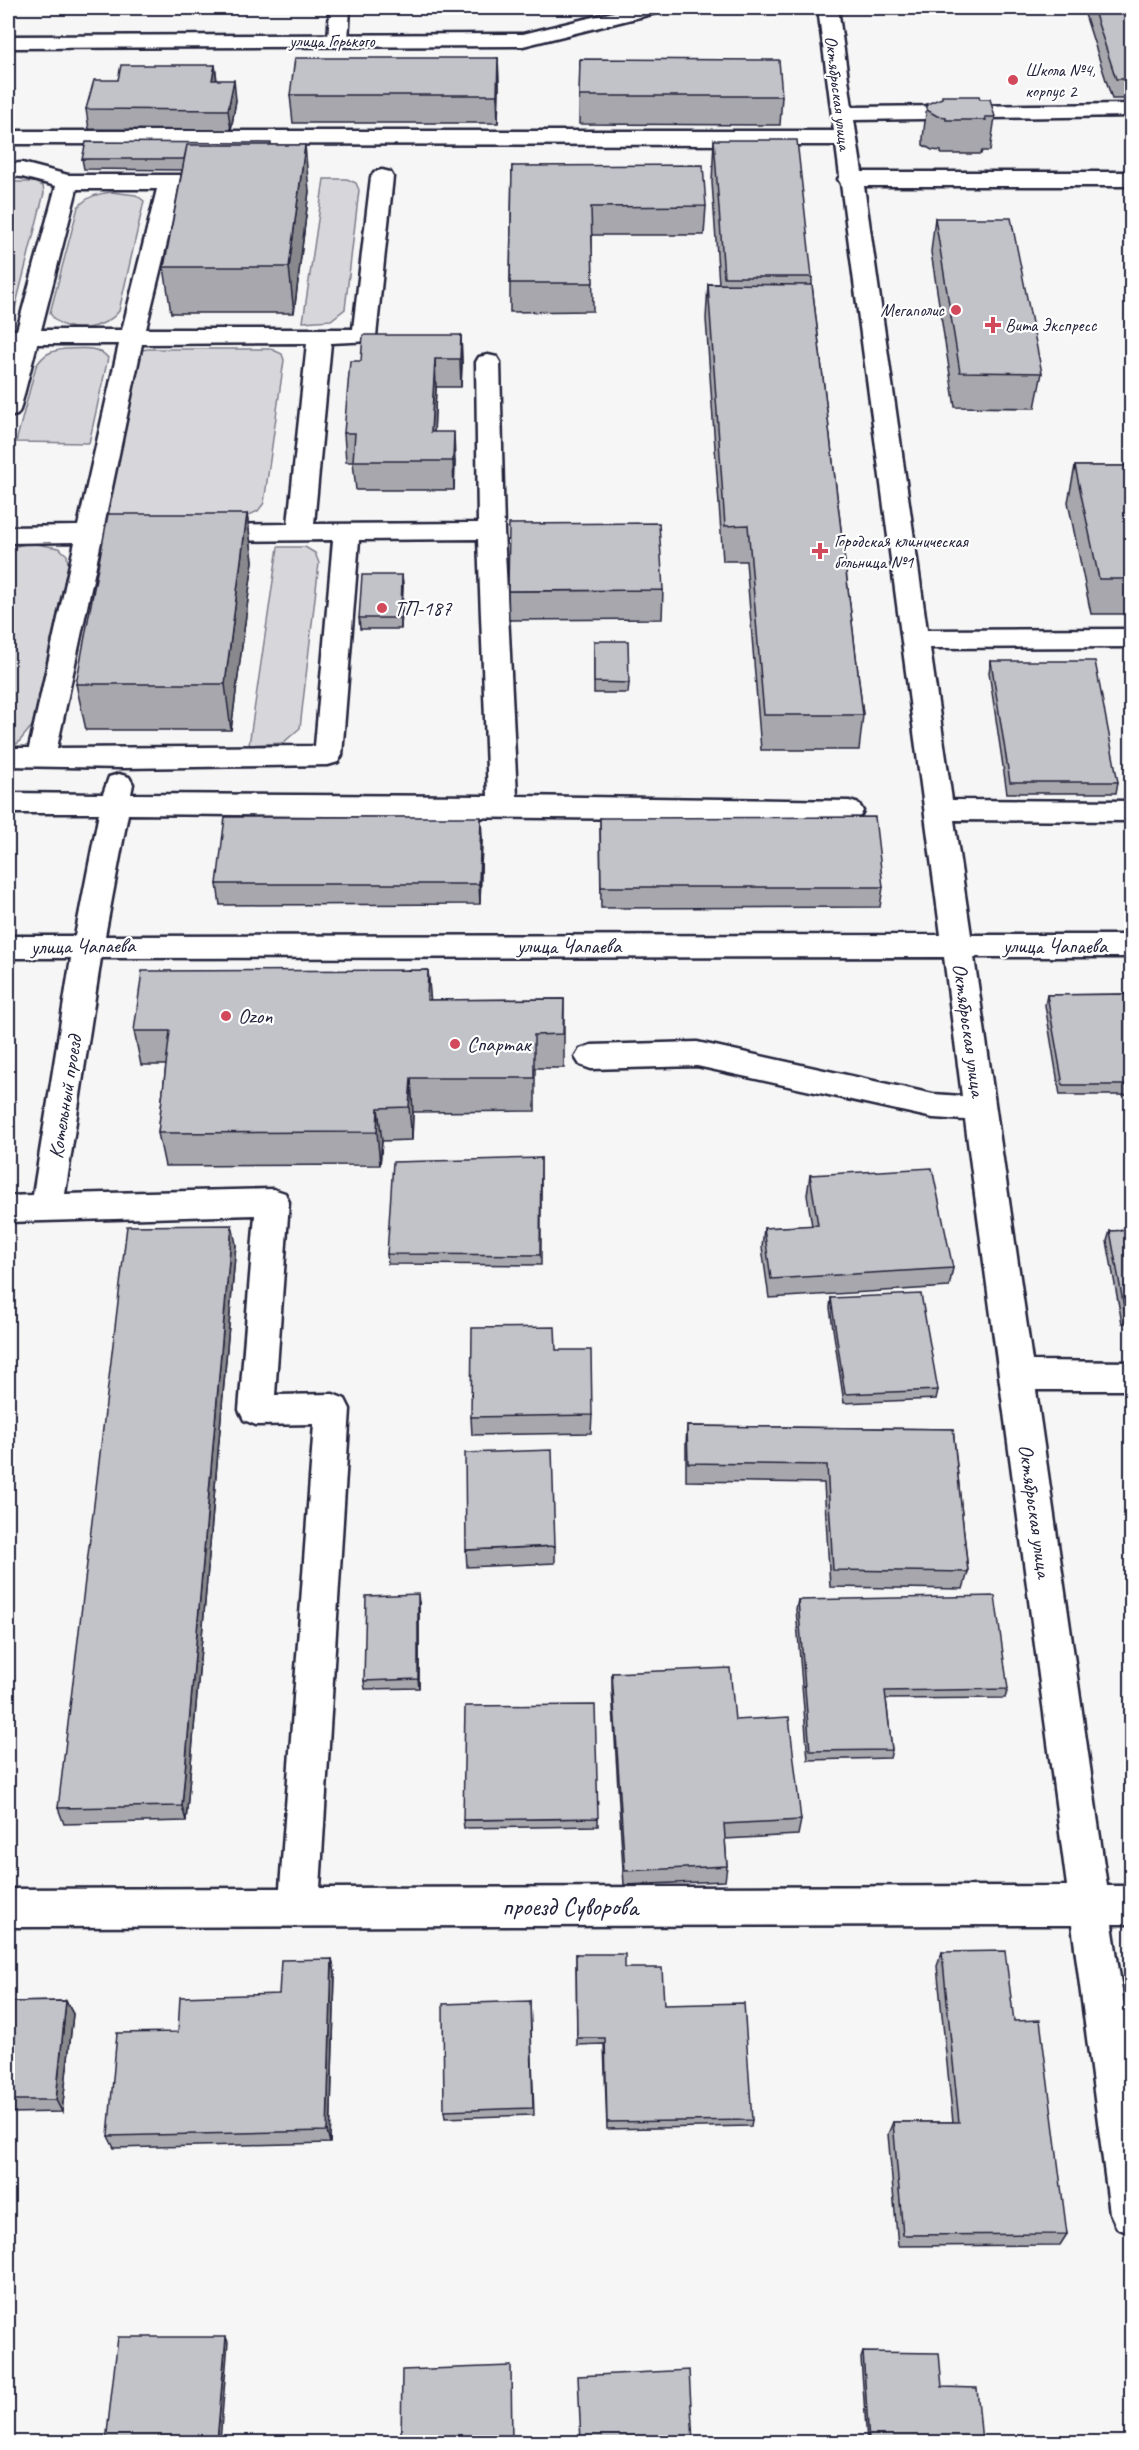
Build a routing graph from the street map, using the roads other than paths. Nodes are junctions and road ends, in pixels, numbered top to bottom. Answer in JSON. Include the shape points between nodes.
{"nodes":[{"id":1,"x":340,"y":8,"type":"edge"},
{"id":2,"x":653,"y":8,"type":"edge"},
{"id":3,"x":828,"y":8,"type":"edge"},
{"id":4,"x":338,"y":41,"type":"junction"},
{"id":5,"x":8,"y":42,"type":"edge"},
{"id":6,"x":1131,"y":110,"type":"edge"},
{"id":7,"x":841,"y":114,"type":"junction"},
{"id":8,"x":8,"y":137,"type":"edge"},
{"id":9,"x":844,"y":138,"type":"junction"},
{"id":10,"x":8,"y":170,"type":"edge"},
{"id":11,"x":382,"y":177,"type":"dead end"},
{"id":12,"x":849,"y":179,"type":"junction"},
{"id":13,"x":1131,"y":179,"type":"edge"},
{"id":14,"x":68,"y":182,"type":"junction"},
{"id":15,"x":170,"y":182,"type":"junction"},
{"id":16,"x":216,"y":182,"type":"edge"},
{"id":17,"x":320,"y":336,"type":"junction"},
{"id":18,"x":17,"y":337,"type":"edge"},
{"id":19,"x":132,"y":337,"type":"junction"},
{"id":20,"x":488,"y":362,"type":"dead end"},
{"id":21,"x":8,"y":410,"type":"edge"},
{"id":22,"x":491,"y":531,"type":"junction"},
{"id":23,"x":300,"y":532,"type":"junction"},
{"id":24,"x":347,"y":532,"type":"junction"},
{"id":25,"x":136,"y":533,"type":"edge"},
{"id":26,"x":183,"y":533,"type":"edge"},
{"id":27,"x":89,"y":534,"type":"junction"},
{"id":28,"x":8,"y":535,"type":"edge"},
{"id":29,"x":1131,"y":638,"type":"edge"},
{"id":30,"x":914,"y":639,"type":"junction"},
{"id":31,"x":8,"y":757,"type":"edge"},
{"id":32,"x":41,"y":758,"type":"junction"},
{"id":33,"x":123,"y":758,"type":"junction"},
{"id":34,"x":8,"y":803,"type":"edge"},
{"id":35,"x":115,"y":804,"type":"junction"},
{"id":36,"x":503,"y":806,"type":"junction"},
{"id":37,"x":938,"y":810,"type":"junction"},
{"id":38,"x":849,"y":811,"type":"dead end"},
{"id":39,"x":1131,"y":811,"type":"edge"},
{"id":40,"x":88,"y":946,"type":"junction"},
{"id":41,"x":957,"y":946,"type":"junction"},
{"id":42,"x":1131,"y":946,"type":"edge"},
{"id":43,"x":8,"y":947,"type":"edge"},
{"id":44,"x":591,"y":1057,"type":"dead end"},
{"id":45,"x":979,"y":1109,"type":"junction"},
{"id":46,"x":47,"y":1208,"type":"junction"},
{"id":47,"x":8,"y":1209,"type":"edge"},
{"id":48,"x":1016,"y":1375,"type":"junction"},
{"id":49,"x":1131,"y":1376,"type":"edge"},
{"id":50,"x":1089,"y":1905,"type":"junction"},
{"id":51,"x":1131,"y":1905,"type":"edge"},
{"id":52,"x":299,"y":1907,"type":"junction"},
{"id":53,"x":8,"y":1908,"type":"edge"},
{"id":54,"x":1131,"y":2213,"type":"edge"}],
"edges":[{"from":1,"to":4,"type":"street"},
{"from":2,"to":4,"type":"street","name":"улица Горького","via":[[523,40]]},
{"from":3,"to":7,"type":"street","name":"Октябрьская улица"},
{"from":4,"to":5,"type":"street","name":"улица Горького"},
{"from":6,"to":7,"type":"street"},
{"from":7,"to":9,"type":"street","name":"Октябрьская улица"},
{"from":8,"to":9,"type":"street"},
{"from":9,"to":12,"type":"street","name":"Октябрьская улица"},
{"from":10,"to":14,"type":"street"},
{"from":11,"to":17,"type":"street","via":[[364,336]]},
{"from":12,"to":13,"type":"street"},
{"from":12,"to":30,"type":"street","name":"Октябрьская улица"},
{"from":14,"to":15,"type":"street"},
{"from":14,"to":18,"type":"street"},
{"from":15,"to":16,"type":"street"},
{"from":15,"to":19,"type":"street"},
{"from":17,"to":19,"type":"street"},
{"from":17,"to":23,"type":"street"},
{"from":18,"to":19,"type":"street"},
{"from":18,"to":21,"type":"street"},
{"from":19,"to":27,"type":"street"},
{"from":20,"to":22,"type":"street"},
{"from":22,"to":24,"type":"street"},
{"from":22,"to":36,"type":"street"},
{"from":23,"to":24,"type":"street"},
{"from":23,"to":26,"type":"street"},
{"from":24,"to":33,"type":"street","via":[[328,755]]},
{"from":25,"to":27,"type":"street"},
{"from":27,"to":28,"type":"street"},
{"from":27,"to":32,"type":"street"},
{"from":29,"to":30,"type":"street"},
{"from":30,"to":37,"type":"street","name":"Октябрьская улица"},
{"from":31,"to":32,"type":"street"},
{"from":32,"to":33,"type":"street"},
{"from":33,"to":35,"type":"street","name":"Котельный проезд"},
{"from":34,"to":35,"type":"street"},
{"from":35,"to":36,"type":"street"},
{"from":35,"to":40,"type":"street","name":"Котельный проезд"},
{"from":36,"to":38,"type":"street"},
{"from":37,"to":39,"type":"street"},
{"from":37,"to":41,"type":"street","name":"Октябрьская улица"},
{"from":40,"to":41,"type":"street","name":"улица Чапаева"},
{"from":40,"to":43,"type":"street","name":"улица Чапаева"},
{"from":40,"to":46,"type":"street","name":"Котельный проезд"},
{"from":41,"to":42,"type":"street","name":"улица Чапаева"},
{"from":41,"to":45,"type":"street","name":"Октябрьская улица"},
{"from":44,"to":45,"type":"street","via":[[697,1054],[933,1106]]},
{"from":45,"to":48,"type":"street","name":"Октябрьская улица"},
{"from":46,"to":47,"type":"street"},
{"from":46,"to":52,"type":"street","via":[[273,1202],[256,1410],[333,1409]]},
{"from":48,"to":49,"type":"street"},
{"from":48,"to":50,"type":"street","name":"Октябрьская улица"},
{"from":50,"to":51,"type":"street","name":"проезд Суворова"},
{"from":50,"to":52,"type":"street","name":"проезд Суворова"},
{"from":50,"to":54,"type":"street","name":"Октябрьская улица"},
{"from":52,"to":53,"type":"street","name":"проезд Суворова"}]}
